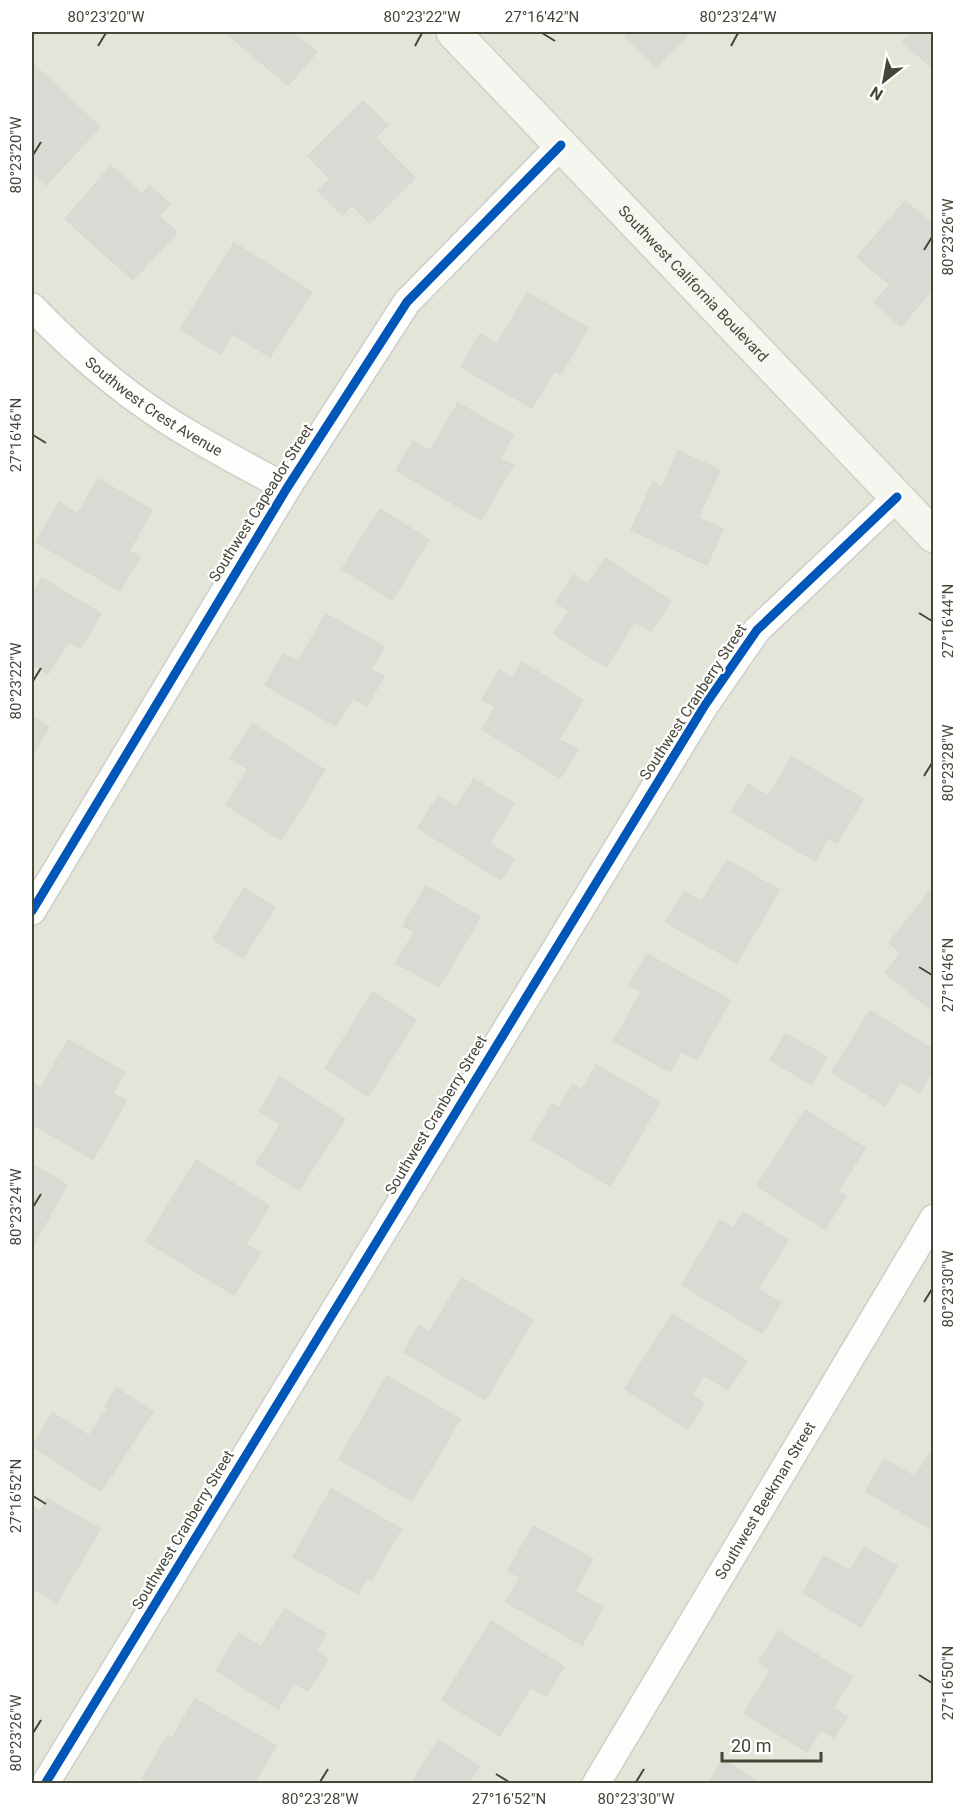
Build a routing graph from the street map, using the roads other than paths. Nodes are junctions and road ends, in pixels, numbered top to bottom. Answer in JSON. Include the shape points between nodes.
{"nodes":[{"id":1,"x":453,"y":32,"type":"edge"},
{"id":2,"x":561,"y":145,"type":"junction"},
{"id":3,"x":32,"y":307,"type":"edge"},
{"id":4,"x":287,"y":488,"type":"junction"},
{"id":5,"x":897,"y":497,"type":"junction"},
{"id":6,"x":933,"y":536,"type":"edge"},
{"id":7,"x":32,"y":911,"type":"edge"},
{"id":8,"x":933,"y":1218,"type":"edge"},
{"id":9,"x":45,"y":1784,"type":"edge"},
{"id":10,"x":596,"y":1784,"type":"edge"}],
"edges":[{"from":1,"to":2,"type":"street","name":"Southwest California Boulevard"},
{"from":2,"to":4,"type":"street","name":"Southwest Capeador Street","via":[[407,302]]},
{"from":2,"to":5,"type":"street","name":"Southwest California Boulevard"},
{"from":3,"to":4,"type":"street","name":"Southwest Crest Avenue","via":[[63,340],[140,401],[190,435]]},
{"from":4,"to":7,"type":"street","name":"Southwest Capeador Street"},
{"from":5,"to":6,"type":"street","name":"Southwest California Boulevard"},
{"from":5,"to":9,"type":"street","name":"Southwest Cranberry Street","via":[[757,630],[727,671]]},
{"from":8,"to":10,"type":"street","name":"Southwest Beekman Street"}]}
